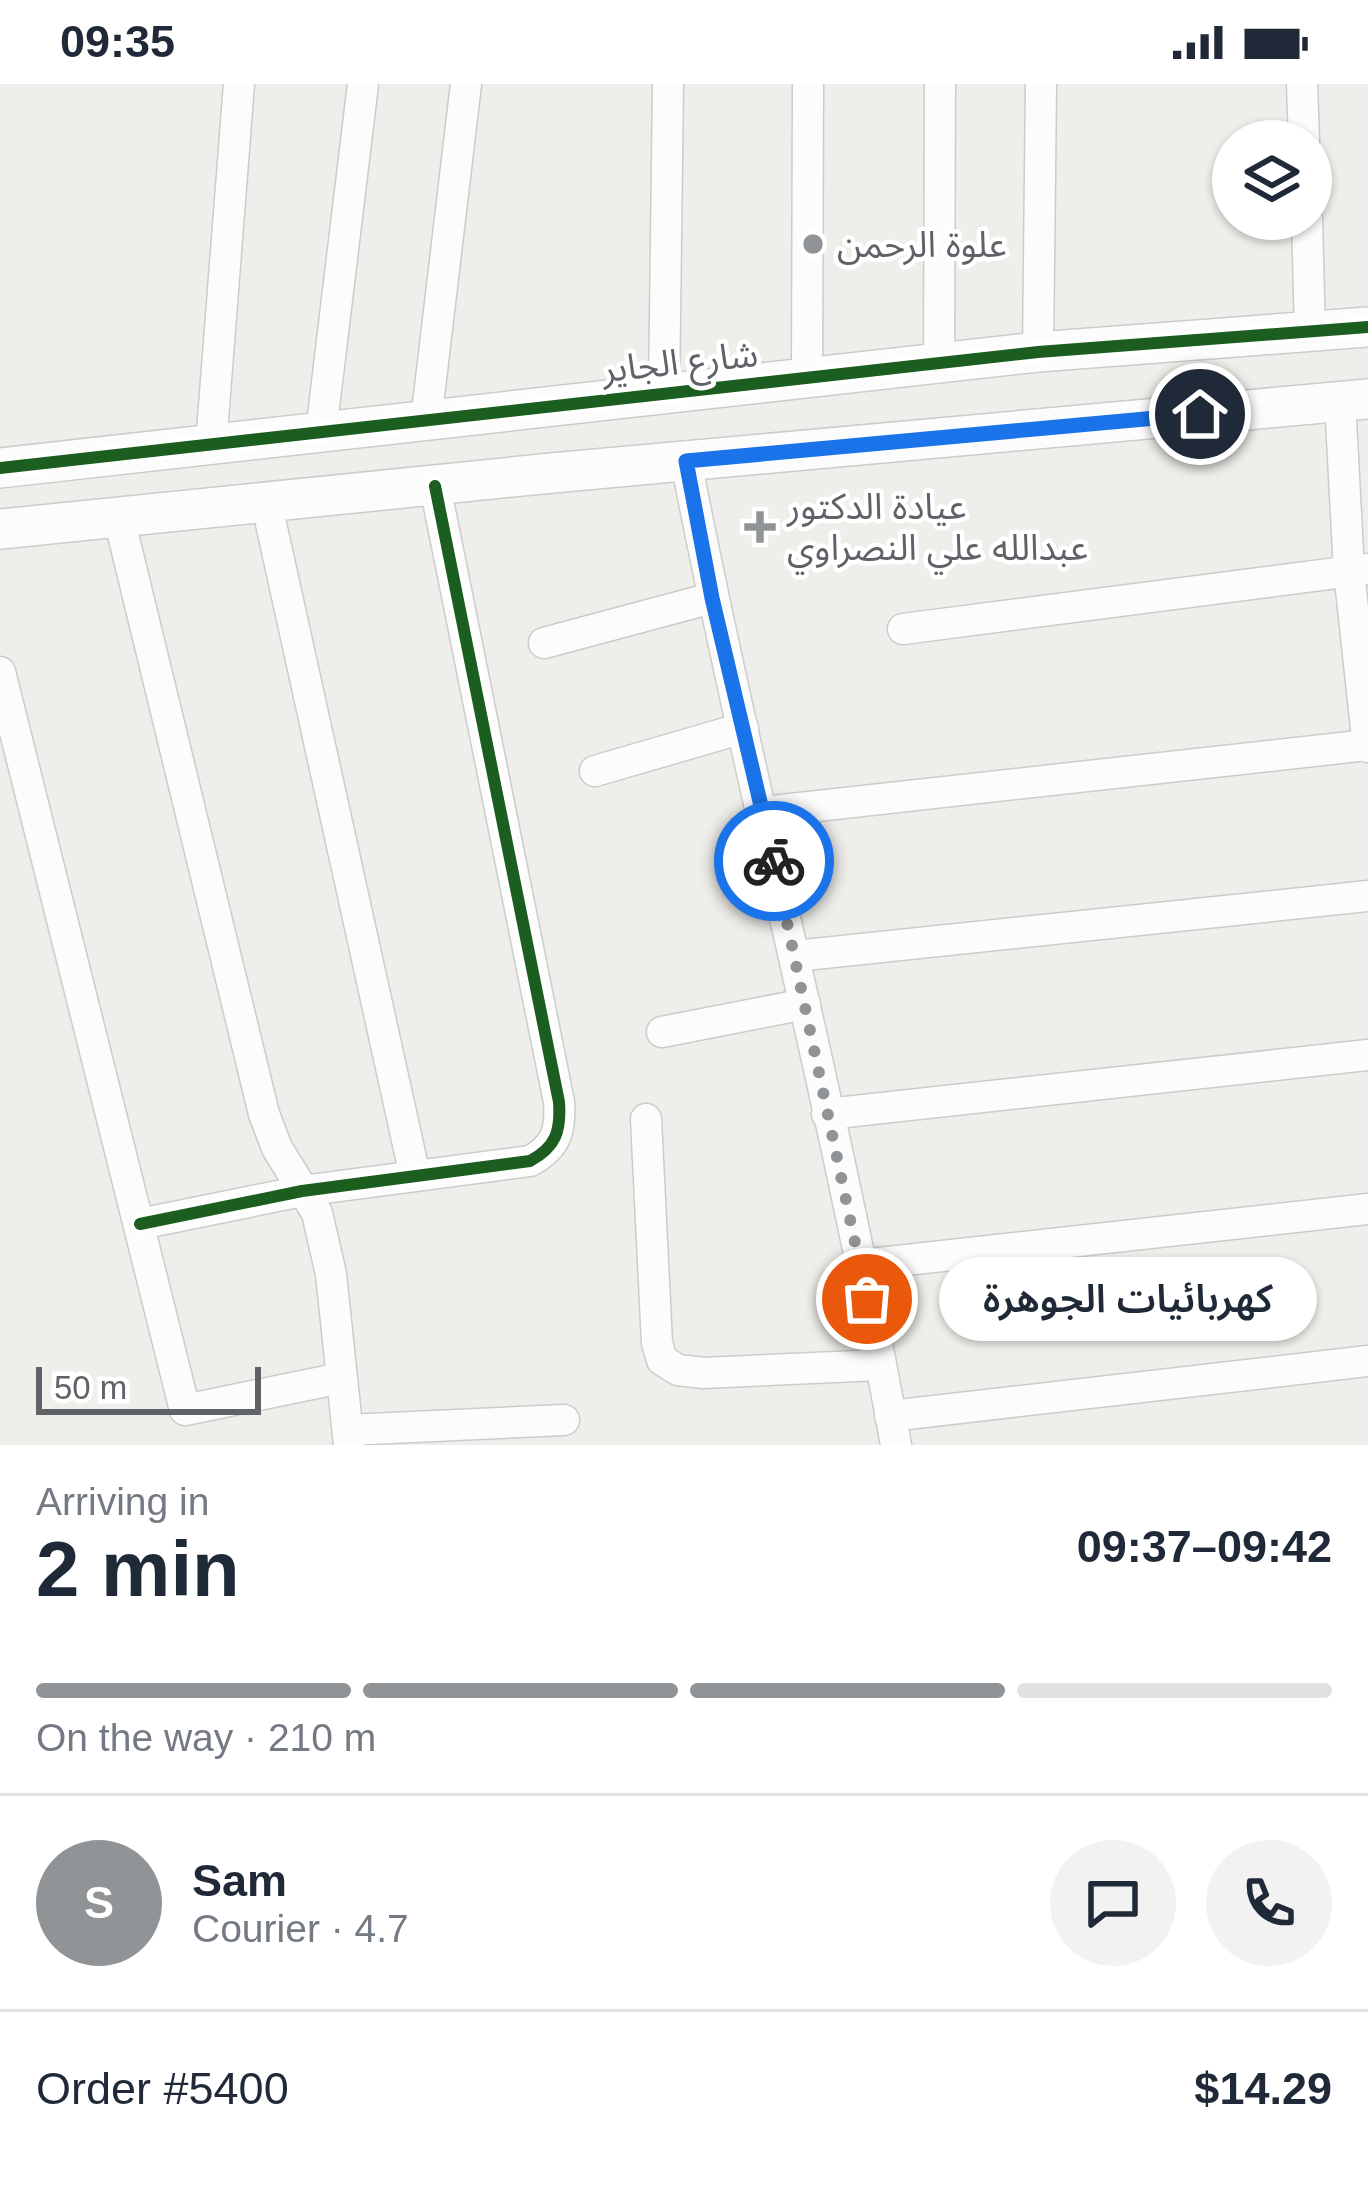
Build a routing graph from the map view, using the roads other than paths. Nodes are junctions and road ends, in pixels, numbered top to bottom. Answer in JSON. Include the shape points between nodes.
{"nodes":[{"id":1,"x":238,"y":84,"type":"edge"},
{"id":2,"x":363,"y":84,"type":"edge"},
{"id":3,"x":466,"y":84,"type":"edge"},
{"id":4,"x":668,"y":84,"type":"edge"},
{"id":5,"x":808,"y":84,"type":"edge"},
{"id":6,"x":940,"y":84,"type":"edge"},
{"id":7,"x":1041,"y":84,"type":"edge"},
{"id":8,"x":1302,"y":84,"type":"edge"},
{"id":9,"x":1303,"y":120,"type":"edge"},
{"id":10,"x":1308,"y":240,"type":"edge"},
{"id":11,"x":1368,"y":327,"type":"edge"},
{"id":12,"x":1310,"y":332,"type":"junction"},
{"id":13,"x":1039,"y":352,"type":"junction"},
{"id":14,"x":939,"y":363,"type":"junction"},
{"id":15,"x":807,"y":377,"type":"junction"},
{"id":16,"x":664,"y":394,"type":"junction"},
{"id":17,"x":1354,"y":400,"type":"edge"},
{"id":18,"x":545,"y":407,"type":"junction"},
{"id":19,"x":426,"y":421,"type":"junction"},
{"id":20,"x":321,"y":432,"type":"junction"},
{"id":21,"x":211,"y":445,"type":"junction"},
{"id":22,"x":686,"y":461,"type":"junction"},
{"id":23,"x":0,"y":468,"type":"edge"},
{"id":24,"x":552,"y":473,"type":"junction"},
{"id":25,"x":435,"y":486,"type":"junction"},
{"id":26,"x":266,"y":501,"type":"junction"},
{"id":27,"x":119,"y":518,"type":"junction"},
{"id":28,"x":0,"y":529,"type":"edge"},
{"id":29,"x":1359,"y":570,"type":"edge"},
{"id":30,"x":712,"y":598,"type":"junction"},
{"id":31,"x":903,"y":629,"type":"dead end"},
{"id":32,"x":544,"y":643,"type":"dead end"},
{"id":33,"x":0,"y":672,"type":"edge"},
{"id":34,"x":743,"y":728,"type":"junction"},
{"id":35,"x":1368,"y":746,"type":"edge"},
{"id":36,"x":596,"y":771,"type":"dead end"},
{"id":37,"x":763,"y":812,"type":"junction"},
{"id":38,"x":1368,"y":896,"type":"edge"},
{"id":39,"x":795,"y":956,"type":"junction"},
{"id":40,"x":805,"y":1004,"type":"junction"},
{"id":41,"x":662,"y":1032,"type":"dead end"},
{"id":42,"x":1368,"y":1054,"type":"edge"},
{"id":43,"x":826,"y":1114,"type":"junction"},
{"id":44,"x":646,"y":1119,"type":"dead end"},
{"id":45,"x":415,"y":1176,"type":"junction"},
{"id":46,"x":302,"y":1191,"type":"junction"},
{"id":47,"x":1368,"y":1209,"type":"edge"},
{"id":48,"x":140,"y":1224,"type":"junction"},
{"id":49,"x":860,"y":1265,"type":"junction"},
{"id":50,"x":1368,"y":1361,"type":"edge"},
{"id":51,"x":880,"y":1365,"type":"junction"},
{"id":52,"x":341,"y":1378,"type":"junction"},
{"id":53,"x":564,"y":1420,"type":"dead end"},
{"id":54,"x":893,"y":1431,"type":"edge"},
{"id":55,"x":349,"y":1437,"type":"edge"}],
"edges":[{"from":1,"to":21,"type":"street"},
{"from":2,"to":20,"type":"street"},
{"from":3,"to":19,"type":"street"},
{"from":4,"to":16,"type":"street"},
{"from":5,"to":15,"type":"street"},
{"from":6,"to":14,"type":"street"},
{"from":7,"to":13,"type":"street"},
{"from":8,"to":9,"type":"street"},
{"from":10,"to":12,"type":"street"},
{"from":11,"to":12,"type":"street","name":"شارع الجاير"},
{"from":12,"to":13,"type":"street","name":"شارع الجاير"},
{"from":13,"to":14,"type":"street","name":"شارع الجاير"},
{"from":14,"to":15,"type":"street","name":"شارع الجاير"},
{"from":15,"to":16,"type":"street","name":"شارع الجاير"},
{"from":16,"to":18,"type":"street","name":"شارع الجاير"},
{"from":17,"to":22,"type":"street"},
{"from":17,"to":29,"type":"street"},
{"from":18,"to":19,"type":"street","name":"شارع الجاير"},
{"from":18,"to":24,"type":"street"},
{"from":19,"to":20,"type":"street","name":"شارع الجاير"},
{"from":20,"to":21,"type":"street","name":"شارع الجاير"},
{"from":21,"to":23,"type":"street","name":"شارع الجاير"},
{"from":22,"to":24,"type":"street"},
{"from":22,"to":30,"type":"street"},
{"from":24,"to":25,"type":"street"},
{"from":25,"to":26,"type":"street"},
{"from":25,"to":45,"type":"street","via":[[561,1120],[557,1138],[530,1161]]},
{"from":26,"to":27,"type":"street"},
{"from":26,"to":45,"type":"street"},
{"from":27,"to":28,"type":"street"},
{"from":27,"to":46,"type":"street","via":[[264,1114]]},
{"from":29,"to":31,"type":"street"},
{"from":29,"to":35,"type":"street"},
{"from":30,"to":32,"type":"street"},
{"from":30,"to":34,"type":"street"},
{"from":33,"to":48,"type":"street"},
{"from":34,"to":36,"type":"street"},
{"from":34,"to":37,"type":"street"},
{"from":35,"to":37,"type":"street"},
{"from":37,"to":39,"type":"street"},
{"from":38,"to":39,"type":"street"},
{"from":39,"to":40,"type":"street"},
{"from":40,"to":41,"type":"street"},
{"from":40,"to":43,"type":"street"},
{"from":42,"to":43,"type":"street"},
{"from":43,"to":49,"type":"street"},
{"from":44,"to":51,"type":"street","via":[[662,1360],[703,1373]]},
{"from":45,"to":46,"type":"street"},
{"from":46,"to":48,"type":"street"},
{"from":46,"to":52,"type":"street","via":[[332,1274]]},
{"from":47,"to":49,"type":"street"},
{"from":48,"to":52,"type":"street","via":[[185,1410]]},
{"from":49,"to":51,"type":"street"},
{"from":50,"to":54,"type":"street"},
{"from":51,"to":54,"type":"street"},
{"from":52,"to":55,"type":"street"},
{"from":53,"to":55,"type":"street"}]}
